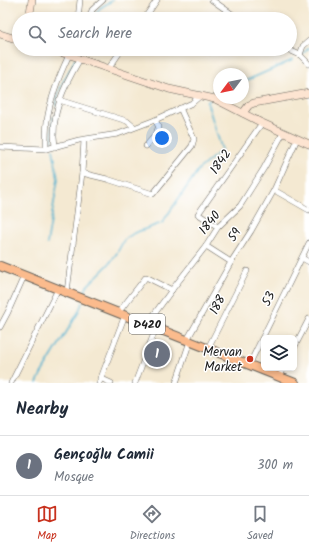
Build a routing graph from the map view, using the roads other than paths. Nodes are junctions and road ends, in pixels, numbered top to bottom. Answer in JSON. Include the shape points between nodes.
{"nodes":[{"id":1,"x":32,"y":0,"type":"edge"},
{"id":2,"x":78,"y":0,"type":"edge"},
{"id":3,"x":103,"y":0,"type":"edge"},
{"id":4,"x":157,"y":0,"type":"edge"},
{"id":5,"x":212,"y":0,"type":"edge"},
{"id":6,"x":30,"y":12,"type":"edge"},
{"id":7,"x":78,"y":12,"type":"edge"},
{"id":8,"x":91,"y":12,"type":"edge"},
{"id":9,"x":149,"y":12,"type":"edge"},
{"id":10,"x":229,"y":12,"type":"edge"},
{"id":11,"x":0,"y":34,"type":"edge"},
{"id":12,"x":12,"y":38,"type":"edge"},
{"id":13,"x":309,"y":41,"type":"edge"},
{"id":14,"x":297,"y":54,"type":"edge"},
{"id":15,"x":74,"y":56,"type":"edge"},
{"id":16,"x":74,"y":56,"type":"edge"},
{"id":17,"x":80,"y":56,"type":"edge"},
{"id":18,"x":117,"y":56,"type":"edge"},
{"id":19,"x":300,"y":56,"type":"junction"},
{"id":20,"x":309,"y":64,"type":"edge"},
{"id":21,"x":109,"y":68,"type":"junction"},
{"id":22,"x":309,"y":93,"type":"edge"},
{"id":23,"x":200,"y":96,"type":"junction"},
{"id":24,"x":60,"y":100,"type":"junction"},
{"id":25,"x":180,"y":108,"type":"junction"},
{"id":26,"x":243,"y":113,"type":"junction"},
{"id":27,"x":155,"y":120,"type":"junction"},
{"id":28,"x":262,"y":123,"type":"junction"},
{"id":29,"x":134,"y":127,"type":"junction"},
{"id":30,"x":283,"y":133,"type":"junction"},
{"id":31,"x":297,"y":139,"type":"junction"},
{"id":32,"x":84,"y":140,"type":"junction"},
{"id":33,"x":309,"y":143,"type":"edge"},
{"id":34,"x":0,"y":146,"type":"edge"},
{"id":35,"x":146,"y":146,"type":"dead end"},
{"id":36,"x":55,"y":147,"type":"junction"},
{"id":37,"x":46,"y":149,"type":"junction"},
{"id":38,"x":82,"y":173,"type":"junction"},
{"id":39,"x":274,"y":190,"type":"junction"},
{"id":40,"x":309,"y":210,"type":"edge"},
{"id":41,"x":218,"y":227,"type":"junction"},
{"id":42,"x":309,"y":243,"type":"edge"},
{"id":43,"x":206,"y":246,"type":"junction"},
{"id":44,"x":302,"y":258,"type":"junction"},
{"id":45,"x":231,"y":262,"type":"junction"},
{"id":46,"x":309,"y":262,"type":"edge"},
{"id":47,"x":1,"y":268,"type":"edge"},
{"id":48,"x":247,"y":271,"type":"dead end"},
{"id":49,"x":24,"y":276,"type":"junction"},
{"id":50,"x":58,"y":289,"type":"junction"},
{"id":51,"x":172,"y":290,"type":"junction"},
{"id":52,"x":67,"y":292,"type":"junction"},
{"id":53,"x":121,"y":314,"type":"junction"},
{"id":54,"x":309,"y":319,"type":"edge"},
{"id":55,"x":147,"y":324,"type":"junction"},
{"id":56,"x":0,"y":327,"type":"edge"},
{"id":57,"x":156,"y":328,"type":"junction"},
{"id":58,"x":188,"y":341,"type":"junction"},
{"id":59,"x":297,"y":342,"type":"edge"},
{"id":60,"x":208,"y":348,"type":"junction"},
{"id":61,"x":249,"y":365,"type":"junction"},
{"id":62,"x":282,"y":371,"type":"edge"},
{"id":63,"x":279,"y":376,"type":"junction"},
{"id":64,"x":99,"y":380,"type":"edge"},
{"id":65,"x":11,"y":383,"type":"edge"},
{"id":66,"x":111,"y":383,"type":"edge"},
{"id":67,"x":135,"y":383,"type":"edge"},
{"id":68,"x":176,"y":383,"type":"edge"},
{"id":69,"x":295,"y":383,"type":"edge"}],
"edges":[{"from":1,"to":6,"type":"street"},
{"from":2,"to":7,"type":"street"},
{"from":3,"to":8,"type":"street"},
{"from":4,"to":9,"type":"street"},
{"from":5,"to":10,"type":"street"},
{"from":11,"to":12,"type":"street"},
{"from":13,"to":19,"type":"street","via":[[303,46]]},
{"from":14,"to":19,"type":"street"},
{"from":15,"to":24,"type":"street"},
{"from":16,"to":37,"type":"street","via":[[59,78],[49,110]]},
{"from":17,"to":21,"type":"street"},
{"from":18,"to":21,"type":"street"},
{"from":19,"to":20,"type":"street"},
{"from":21,"to":23,"type":"street","via":[[169,89]]},
{"from":22,"to":26,"type":"street","via":[[254,103]]},
{"from":23,"to":25,"type":"street"},
{"from":23,"to":26,"type":"street","via":[[212,98]]},
{"from":24,"to":29,"type":"street","via":[[127,121]]},
{"from":24,"to":36,"type":"street","via":[[54,118]]},
{"from":25,"to":27,"type":"street"},
{"from":25,"to":38,"type":"street","via":[[194,139],[192,146],[153,194]]},
{"from":26,"to":28,"type":"street"},
{"from":27,"to":29,"type":"street"},
{"from":27,"to":35,"type":"street","via":[[159,127]]},
{"from":28,"to":30,"type":"street"},
{"from":28,"to":41,"type":"street","name":"1842","via":[[198,214]]},
{"from":29,"to":32,"type":"street","via":[[118,134]]},
{"from":30,"to":31,"type":"street"},
{"from":30,"to":41,"type":"street","name":"1840","via":[[240,206]]},
{"from":31,"to":33,"type":"street"},
{"from":31,"to":39,"type":"street","name":"59"},
{"from":32,"to":36,"type":"street"},
{"from":32,"to":38,"type":"street"},
{"from":34,"to":37,"type":"street"},
{"from":36,"to":37,"type":"street"},
{"from":38,"to":52,"type":"street"},
{"from":39,"to":40,"type":"street"},
{"from":39,"to":45,"type":"street","name":"59"},
{"from":41,"to":43,"type":"street","name":"1840"},
{"from":42,"to":44,"type":"street","name":"53"},
{"from":43,"to":45,"type":"street"},
{"from":43,"to":51,"type":"street","name":"1840"},
{"from":44,"to":46,"type":"street"},
{"from":44,"to":61,"type":"street","name":"53"},
{"from":45,"to":58,"type":"street","name":"59"},
{"from":47,"to":49,"type":"main road","number":"D420"},
{"from":48,"to":60,"type":"street","name":"188"},
{"from":49,"to":50,"type":"main road","number":"D420"},
{"from":49,"to":56,"type":"street"},
{"from":50,"to":52,"type":"main road","number":"D420"},
{"from":50,"to":65,"type":"street"},
{"from":51,"to":53,"type":"street","via":[[146,277]]},
{"from":51,"to":55,"type":"street","name":"1840"},
{"from":52,"to":53,"type":"main road","number":"D420"},
{"from":53,"to":55,"type":"main road","number":"D420"},
{"from":53,"to":64,"type":"street"},
{"from":54,"to":59,"type":"street"},
{"from":55,"to":57,"type":"main road","number":"D420"},
{"from":57,"to":58,"type":"main road","number":"D420"},
{"from":57,"to":67,"type":"street"},
{"from":58,"to":60,"type":"main road","number":"D420"},
{"from":58,"to":68,"type":"street","name":"59"},
{"from":60,"to":61,"type":"main road","number":"D420"},
{"from":61,"to":63,"type":"main road","number":"D420"},
{"from":62,"to":63,"type":"street"},
{"from":63,"to":69,"type":"main road","number":"D420"},
{"from":64,"to":66,"type":"street"}]}
